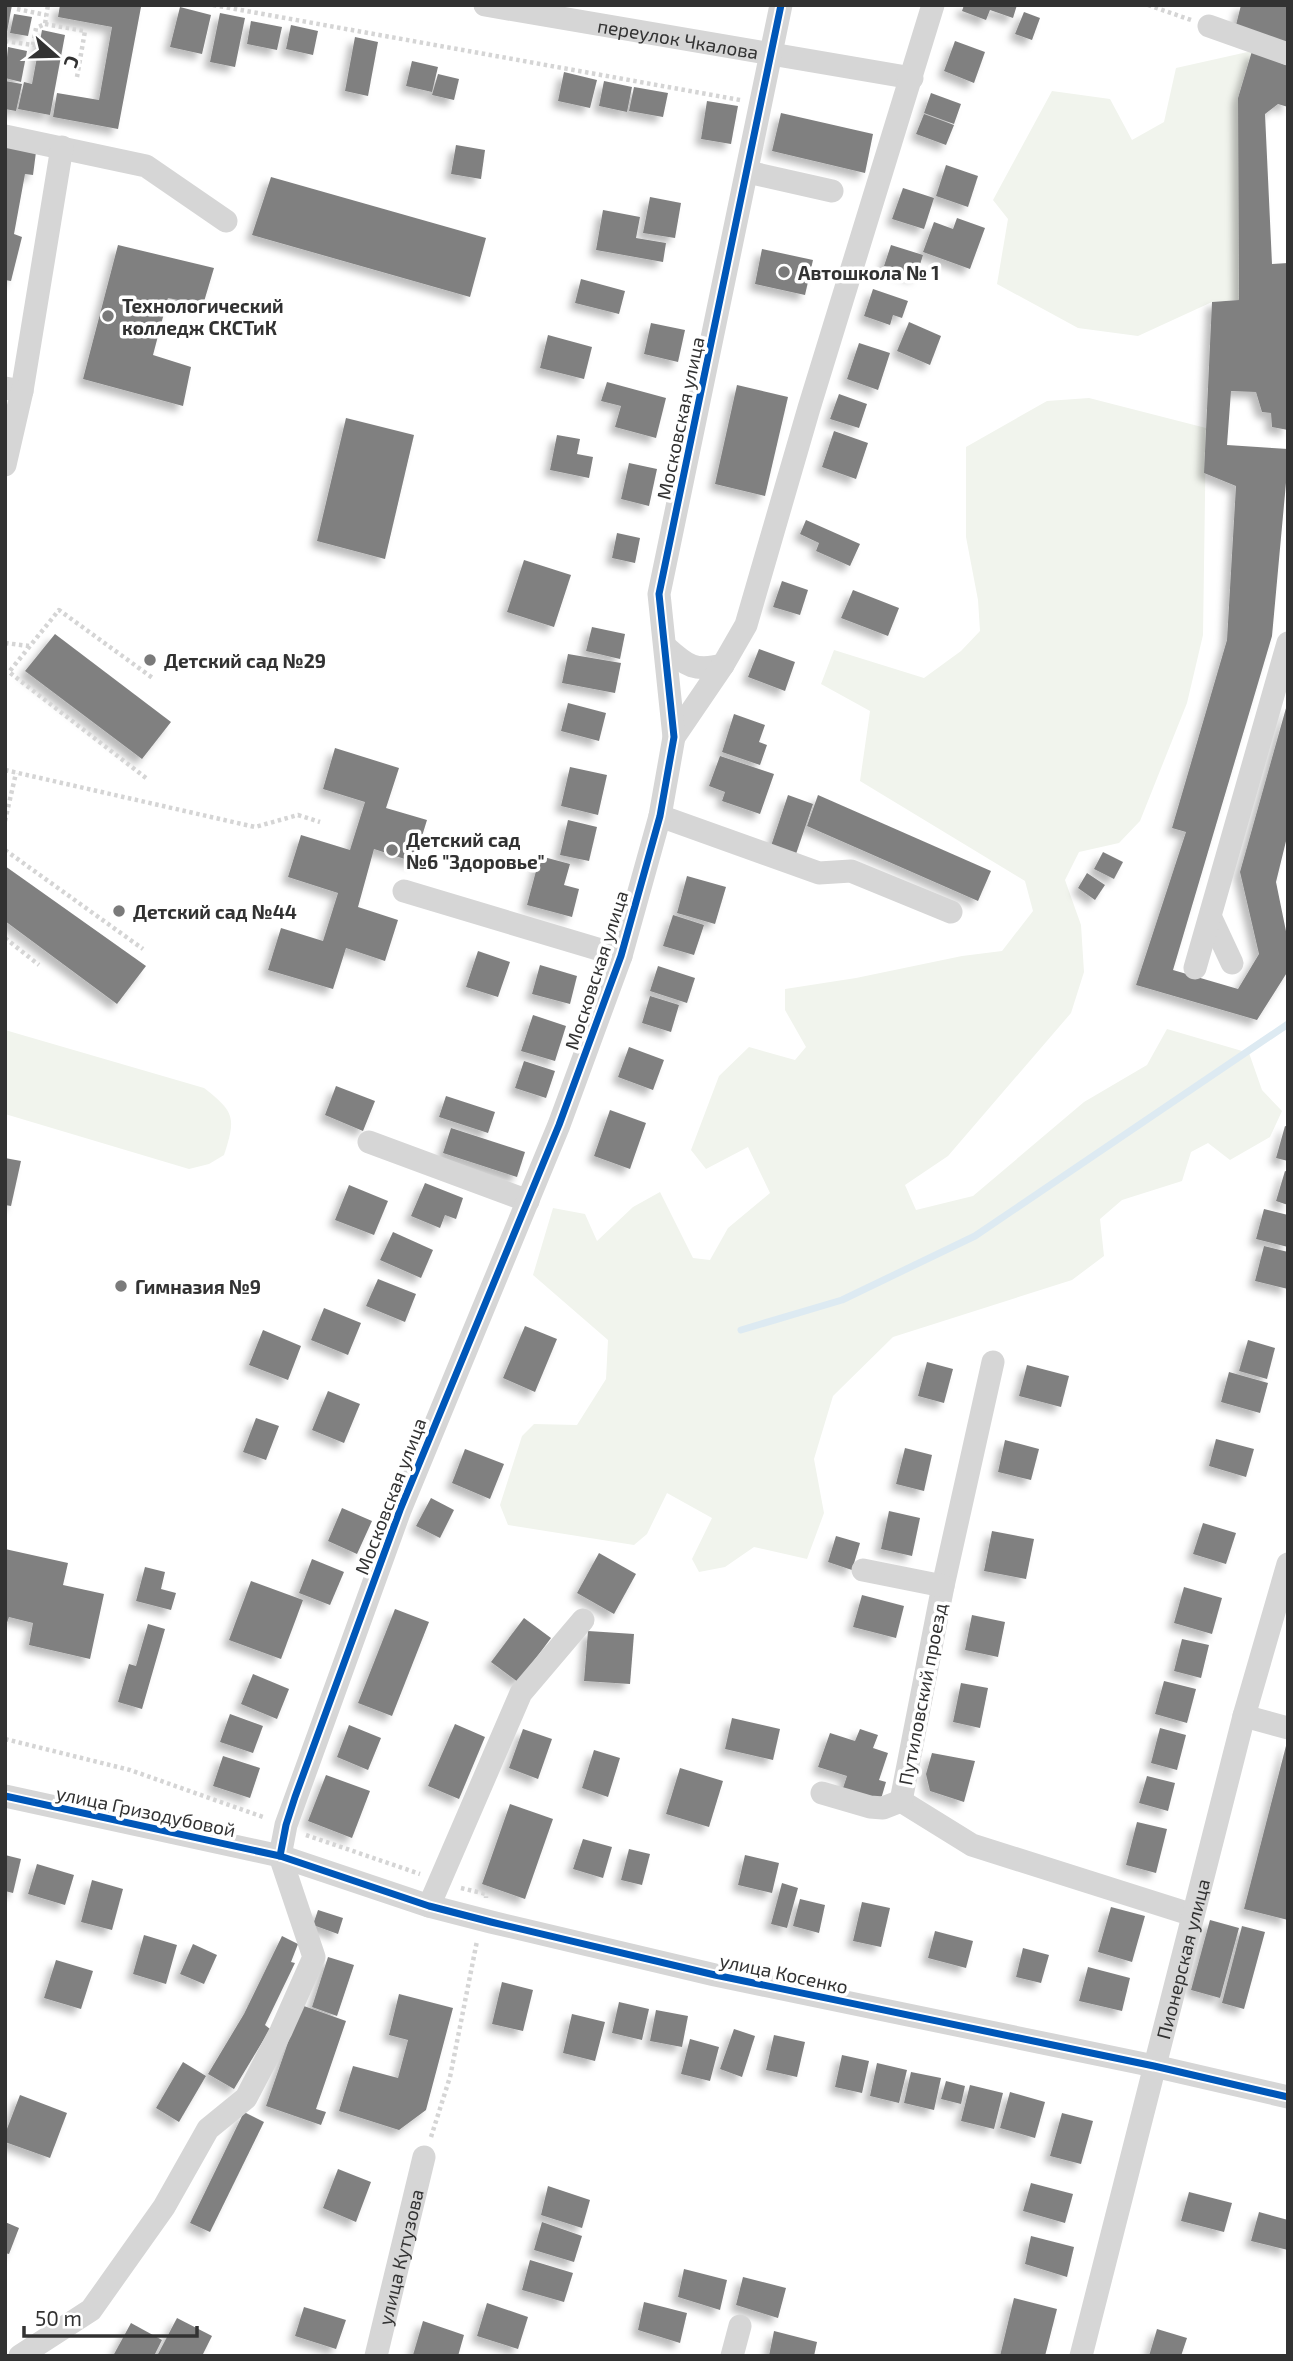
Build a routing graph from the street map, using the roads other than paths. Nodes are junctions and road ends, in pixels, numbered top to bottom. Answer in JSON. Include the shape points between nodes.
{"nodes":[{"id":1,"x":485,"y":5,"type":"edge"},
{"id":2,"x":781,"y":5,"type":"edge"},
{"id":3,"x":933,"y":5,"type":"edge"},
{"id":4,"x":1209,"y":26,"type":"road end"},
{"id":5,"x":772,"y":53,"type":"junction"},
{"id":6,"x":1288,"y":54,"type":"edge"},
{"id":7,"x":912,"y":78,"type":"junction"},
{"id":8,"x":5,"y":136,"type":"edge"},
{"id":9,"x":62,"y":147,"type":"junction"},
{"id":10,"x":748,"y":172,"type":"junction"},
{"id":11,"x":832,"y":191,"type":"dead end"},
{"id":12,"x":226,"y":221,"type":"dead end"},
{"id":13,"x":13,"y":389,"type":"edge"},
{"id":14,"x":5,"y":466,"type":"edge"},
{"id":15,"x":1288,"y":643,"type":"edge"},
{"id":16,"x":667,"y":648,"type":"junction"},
{"id":17,"x":723,"y":665,"type":"junction"},
{"id":18,"x":674,"y":737,"type":"junction"},
{"id":19,"x":660,"y":816,"type":"junction"},
{"id":20,"x":404,"y":891,"type":"dead end"},
{"id":21,"x":951,"y":912,"type":"dead end"},
{"id":22,"x":1211,"y":918,"type":"junction"},
{"id":23,"x":621,"y":956,"type":"junction"},
{"id":24,"x":1232,"y":963,"type":"dead end"},
{"id":25,"x":1195,"y":968,"type":"dead end"},
{"id":26,"x":369,"y":1143,"type":"dead end"},
{"id":27,"x":528,"y":1201,"type":"junction"},
{"id":28,"x":993,"y":1362,"type":"dead end"},
{"id":29,"x":1288,"y":1564,"type":"edge"},
{"id":30,"x":863,"y":1570,"type":"dead end"},
{"id":31,"x":943,"y":1586,"type":"junction"},
{"id":32,"x":583,"y":1620,"type":"dead end"},
{"id":33,"x":1244,"y":1716,"type":"junction"},
{"id":34,"x":1288,"y":1728,"type":"edge"},
{"id":35,"x":822,"y":1793,"type":"dead end"},
{"id":36,"x":5,"y":1796,"type":"edge"},
{"id":37,"x":901,"y":1801,"type":"junction"},
{"id":38,"x":280,"y":1856,"type":"junction"},
{"id":39,"x":429,"y":1906,"type":"junction"},
{"id":40,"x":1193,"y":1915,"type":"junction"},
{"id":41,"x":1154,"y":2066,"type":"junction"},
{"id":42,"x":1288,"y":2097,"type":"edge"},
{"id":43,"x":424,"y":2157,"type":"road end"},
{"id":44,"x":740,"y":2326,"type":"dead end"},
{"id":45,"x":20,"y":2356,"type":"edge"},
{"id":46,"x":376,"y":2356,"type":"edge"},
{"id":47,"x":732,"y":2356,"type":"edge"},
{"id":48,"x":1081,"y":2356,"type":"edge"}],
"edges":[{"from":1,"to":5,"type":"street","name":"переулок Чкалова"},
{"from":2,"to":5,"type":"street","name":"Московская улица"},
{"from":3,"to":7,"type":"street","name":"Московская улица"},
{"from":4,"to":6,"type":"street"},
{"from":5,"to":7,"type":"street","name":"переулок Чкалова"},
{"from":5,"to":10,"type":"street","name":"Московская улица"},
{"from":7,"to":17,"type":"street","name":"Московская улица","via":[[746,625]]},
{"from":8,"to":9,"type":"street"},
{"from":9,"to":12,"type":"street","via":[[146,166]]},
{"from":9,"to":13,"type":"street"},
{"from":10,"to":11,"type":"street"},
{"from":10,"to":16,"type":"street","name":"Московская улица","via":[[659,594]]},
{"from":13,"to":14,"type":"street"},
{"from":15,"to":22,"type":"street"},
{"from":16,"to":17,"type":"street","via":[[684,664],[704,670]]},
{"from":16,"to":18,"type":"street","name":"Московская улица"},
{"from":17,"to":18,"type":"street","name":"Московская улица"},
{"from":18,"to":19,"type":"street","name":"Московская улица"},
{"from":19,"to":21,"type":"street","via":[[819,873],[852,871]]},
{"from":19,"to":23,"type":"street","name":"Московская улица"},
{"from":20,"to":23,"type":"street"},
{"from":22,"to":24,"type":"street"},
{"from":22,"to":25,"type":"street"},
{"from":23,"to":27,"type":"street","name":"Московская улица"},
{"from":26,"to":27,"type":"street"},
{"from":27,"to":38,"type":"street","name":"Московская улица","via":[[400,1510],[286,1825]]},
{"from":28,"to":31,"type":"street","name":"Путиловский проезд"},
{"from":29,"to":33,"type":"street","name":"Пионерская улица"},
{"from":30,"to":31,"type":"street"},
{"from":31,"to":37,"type":"street","name":"Путиловский проезд"},
{"from":32,"to":39,"type":"street","via":[[521,1693]]},
{"from":33,"to":34,"type":"street"},
{"from":33,"to":40,"type":"street","name":"Пионерская улица"},
{"from":35,"to":37,"type":"street","via":[[870,1807]]},
{"from":36,"to":38,"type":"street","name":"улица Гризодубовой"},
{"from":37,"to":40,"type":"street","name":"Путиловский проезд","via":[[972,1845]]},
{"from":38,"to":39,"type":"street","name":"улица Косенко"},
{"from":38,"to":45,"type":"street","via":[[314,1957],[246,2098],[208,2129],[164,2207],[91,2310]]},
{"from":39,"to":41,"type":"street","name":"улица Косенко","via":[[715,1975]]},
{"from":40,"to":41,"type":"street","name":"Пионерская улица"},
{"from":41,"to":42,"type":"street","name":"улица Косенко"},
{"from":41,"to":48,"type":"street","name":"Пионерская улица"},
{"from":43,"to":46,"type":"street","name":"улица Кутузова"},
{"from":44,"to":47,"type":"street"}]}
